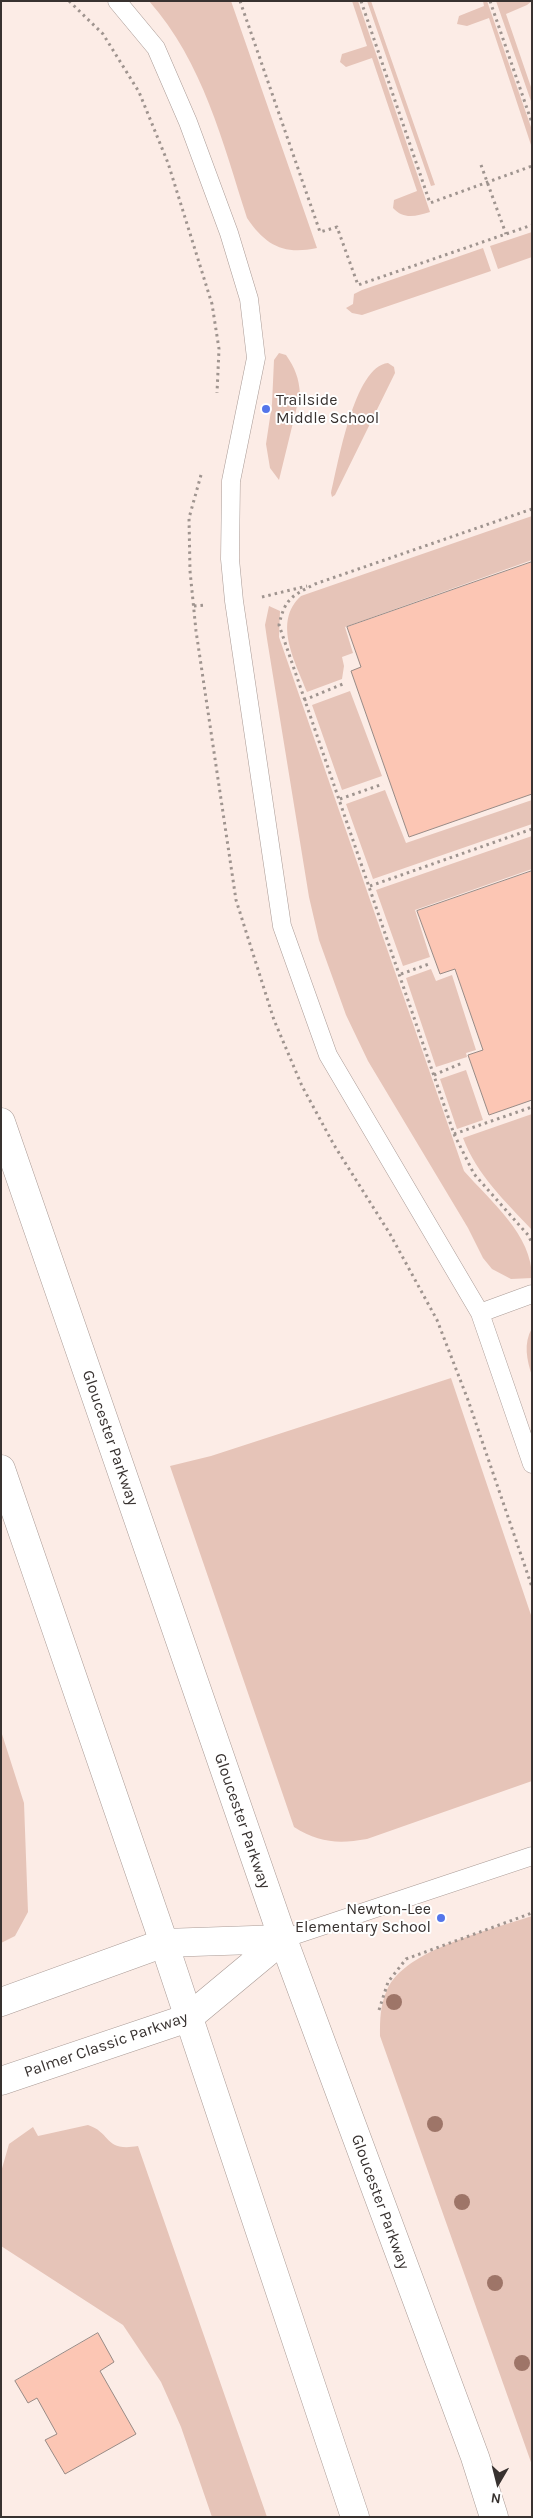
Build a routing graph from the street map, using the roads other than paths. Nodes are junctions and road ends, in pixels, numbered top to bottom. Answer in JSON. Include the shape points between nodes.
{"nodes":[{"id":1,"x":117,"y":1,"type":"edge"},
{"id":2,"x":1,"y":1122,"type":"edge"},
{"id":3,"x":532,"y":1294,"type":"edge"},
{"id":4,"x":480,"y":1313,"type":"junction"},
{"id":5,"x":529,"y":1444,"type":"edge"},
{"id":6,"x":532,"y":1464,"type":"edge"},
{"id":7,"x":1,"y":1469,"type":"edge"},
{"id":8,"x":532,"y":1856,"type":"edge"},
{"id":9,"x":283,"y":1939,"type":"junction"},
{"id":10,"x":164,"y":1943,"type":"junction"},
{"id":11,"x":1,"y":2002,"type":"edge"},
{"id":12,"x":188,"y":2018,"type":"junction"},
{"id":13,"x":1,"y":2081,"type":"edge"},
{"id":14,"x":355,"y":2517,"type":"edge"},
{"id":15,"x":494,"y":2517,"type":"edge"}],
"edges":[{"from":1,"to":4,"type":"lane","via":[[156,48],[185,114],[229,233],[249,299],[256,358],[231,481],[230,559],[282,926],[328,1055]]},
{"from":2,"to":9,"type":"main road","name":"Gloucester Parkway"},
{"from":3,"to":4,"type":"lane"},
{"from":4,"to":5,"type":"lane"},
{"from":5,"to":6,"type":"lane"},
{"from":7,"to":10,"type":"main road"},
{"from":8,"to":9,"type":"lane"},
{"from":9,"to":10,"type":"main road"},
{"from":9,"to":12,"type":"main road","name":"Palmer Classic Parkway"},
{"from":9,"to":15,"type":"main road","name":"Gloucester Parkway","via":[[475,2456]]},
{"from":10,"to":11,"type":"main road"},
{"from":10,"to":12,"type":"main road"},
{"from":12,"to":13,"type":"main road","name":"Palmer Classic Parkway"},
{"from":12,"to":14,"type":"main road"}]}
